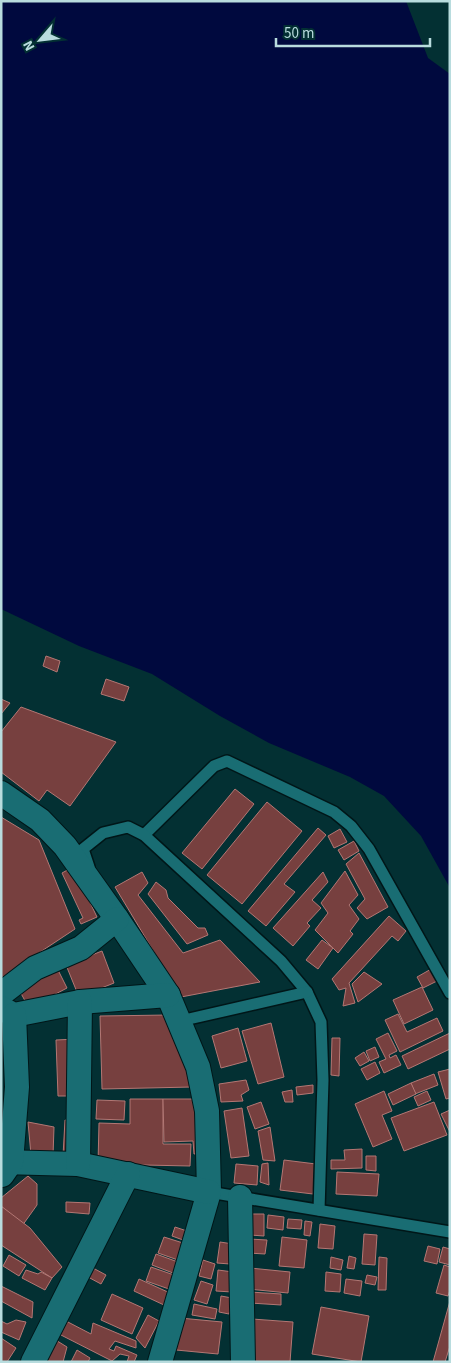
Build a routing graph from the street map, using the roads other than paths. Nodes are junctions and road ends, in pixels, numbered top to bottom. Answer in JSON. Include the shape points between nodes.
{"nodes":[{"id":1,"x":1,"y":793,"type":"edge"},
{"id":2,"x":144,"y":835,"type":"junction"},
{"id":3,"x":95,"y":888,"type":"junction"},
{"id":4,"x":117,"y":919,"type":"junction"},
{"id":5,"x":307,"y":992,"type":"junction"},
{"id":6,"x":450,"y":993,"type":"edge"},
{"id":7,"x":1,"y":994,"type":"edge"},
{"id":8,"x":168,"y":995,"type":"junction"},
{"id":9,"x":80,"y":1002,"type":"junction"},
{"id":10,"x":7,"y":1012,"type":"edge"},
{"id":11,"x":180,"y":1021,"type":"junction"},
{"id":12,"x":78,"y":1164,"type":"junction"},
{"id":13,"x":4,"y":1167,"type":"edge"},
{"id":14,"x":128,"y":1174,"type":"junction"},
{"id":15,"x":209,"y":1192,"type":"junction"},
{"id":16,"x":240,"y":1197,"type":"junction"},
{"id":17,"x":319,"y":1210,"type":"junction"},
{"id":18,"x":450,"y":1232,"type":"edge"},
{"id":19,"x":33,"y":1362,"type":"edge"},
{"id":20,"x":160,"y":1362,"type":"edge"},
{"id":21,"x":243,"y":1362,"type":"edge"}],
"edges":[{"from":1,"to":3,"type":"street","via":[[40,820],[65,846]]},
{"from":2,"to":3,"type":"lane","via":[[128,827],[102,833],[83,849]]},
{"from":2,"to":5,"type":"lane","via":[[281,961]]},
{"from":2,"to":6,"type":"lane","via":[[214,766],[227,761],[334,812],[351,826],[369,849]]},
{"from":3,"to":4,"type":"street"},
{"from":4,"to":7,"type":"street","via":[[81,948],[35,968]]},
{"from":4,"to":8,"type":"street"},
{"from":5,"to":11,"type":"lane"},
{"from":5,"to":17,"type":"lane","via":[[322,1022]]},
{"from":8,"to":9,"type":"street"},
{"from":8,"to":11,"type":"street"},
{"from":9,"to":10,"type":"street"},
{"from":9,"to":12,"type":"street"},
{"from":10,"to":13,"type":"street","via":[[17,1087]]},
{"from":11,"to":15,"type":"street","via":[[198,1067],[207,1111]]},
{"from":12,"to":13,"type":"street"},
{"from":12,"to":14,"type":"street"},
{"from":14,"to":15,"type":"street"},
{"from":14,"to":19,"type":"street"},
{"from":15,"to":16,"type":"lane"},
{"from":15,"to":20,"type":"street"},
{"from":16,"to":17,"type":"lane"},
{"from":16,"to":21,"type":"street"},
{"from":17,"to":18,"type":"lane"}]}
